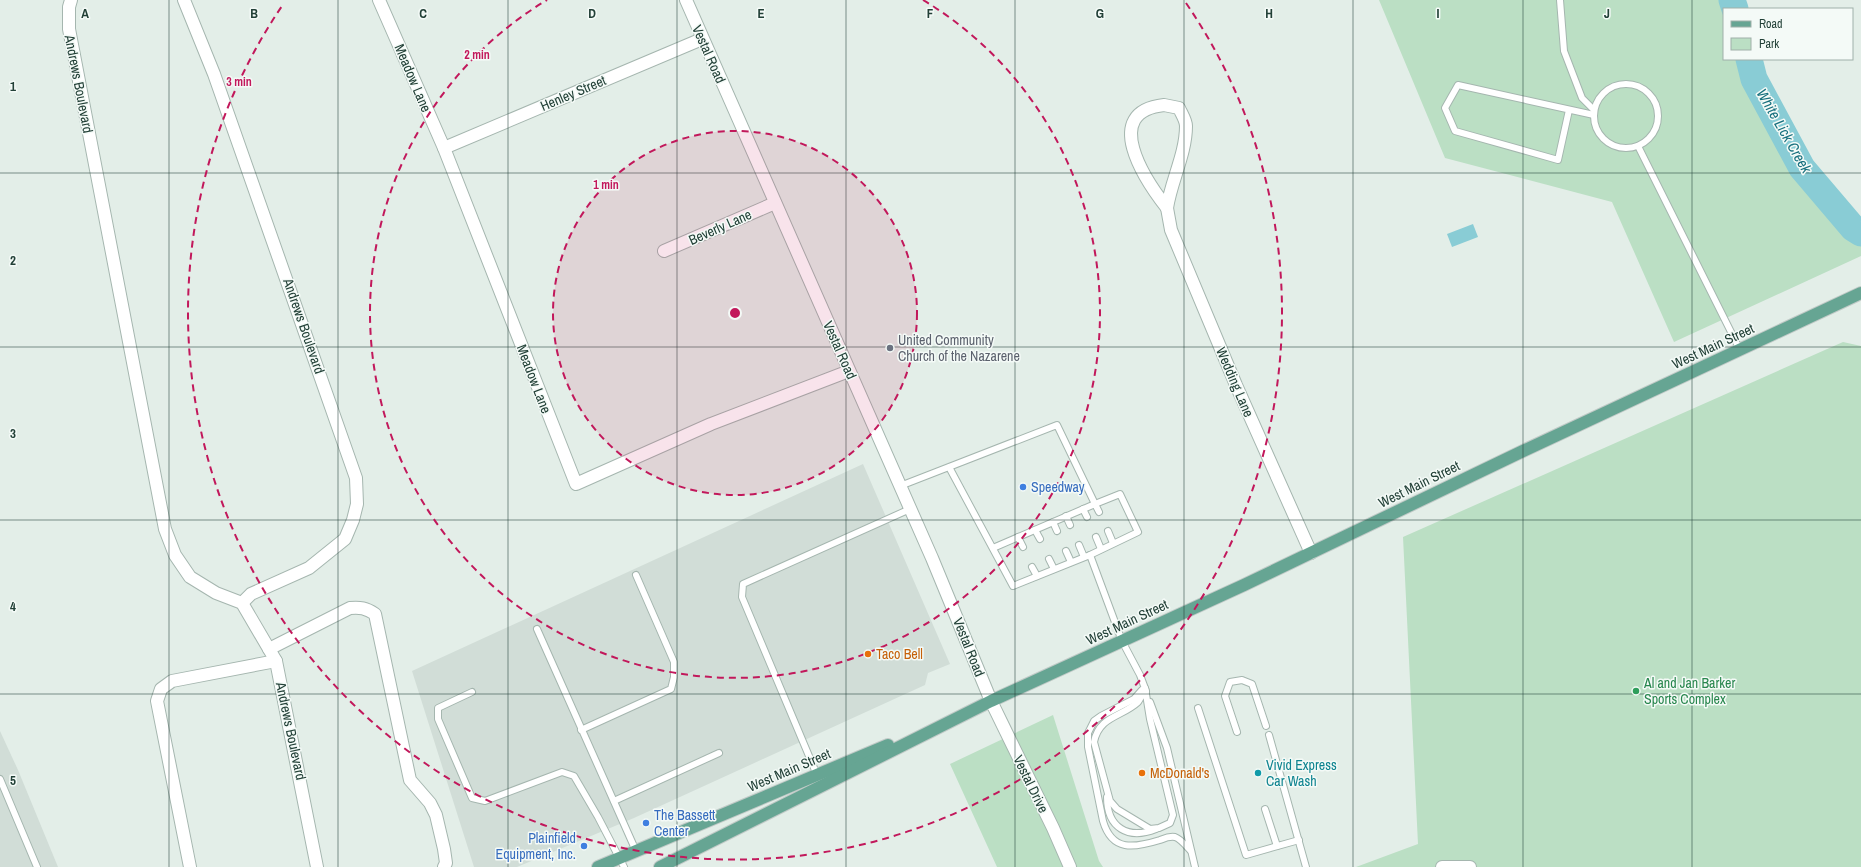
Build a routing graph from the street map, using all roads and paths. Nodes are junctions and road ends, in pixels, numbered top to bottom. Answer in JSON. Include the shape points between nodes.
{"nodes":[{"id":1,"x":71,"y":0,"type":"edge"},
{"id":2,"x":184,"y":0,"type":"edge"},
{"id":3,"x":380,"y":0,"type":"edge"},
{"id":4,"x":686,"y":0,"type":"edge"},
{"id":5,"x":1560,"y":0,"type":"edge"},
{"id":6,"x":702,"y":38,"type":"junction"},
{"id":7,"x":1569,"y":110,"type":"junction"},
{"id":8,"x":1594,"y":113,"type":"junction"},
{"id":9,"x":1638,"y":146,"type":"junction"},
{"id":10,"x":444,"y":148,"type":"junction"},
{"id":11,"x":775,"y":203,"type":"junction"},
{"id":12,"x":1167,"y":208,"type":"junction"},
{"id":13,"x":664,"y":252,"type":"dead end"},
{"id":14,"x":1861,"y":293,"type":"edge"},
{"id":15,"x":1740,"y":350,"type":"junction"},
{"id":16,"x":849,"y":371,"type":"junction"},
{"id":17,"x":949,"y":468,"type":"junction"},
{"id":18,"x":900,"y":486,"type":"junction"},
{"id":19,"x":1095,"y":504,"type":"junction"},
{"id":20,"x":910,"y":509,"type":"junction"},
{"id":21,"x":1083,"y":509,"type":"junction"},
{"id":22,"x":1099,"y":512,"type":"dead end"},
{"id":23,"x":1066,"y":516,"type":"junction"},
{"id":24,"x":1087,"y":517,"type":"dead end"},
{"id":25,"x":1053,"y":522,"type":"junction"},
{"id":26,"x":1070,"y":525,"type":"dead end"},
{"id":27,"x":1035,"y":530,"type":"junction"},
{"id":28,"x":1056,"y":531,"type":"dead end"},
{"id":29,"x":1108,"y":531,"type":"dead end"},
{"id":30,"x":1018,"y":537,"type":"junction"},
{"id":31,"x":1096,"y":537,"type":"dead end"},
{"id":32,"x":1040,"y":539,"type":"dead end"},
{"id":33,"x":1113,"y":543,"type":"junction"},
{"id":34,"x":1079,"y":545,"type":"dead end"},
{"id":35,"x":1023,"y":547,"type":"dead end"},
{"id":36,"x":992,"y":548,"type":"junction"},
{"id":37,"x":1101,"y":549,"type":"junction"},
{"id":38,"x":1066,"y":551,"type":"dead end"},
{"id":39,"x":1311,"y":553,"type":"junction"},
{"id":40,"x":1087,"y":556,"type":"junction"},
{"id":41,"x":1049,"y":559,"type":"dead end"},
{"id":42,"x":1071,"y":562,"type":"junction"},
{"id":43,"x":1032,"y":567,"type":"dead end"},
{"id":44,"x":1054,"y":569,"type":"junction"},
{"id":45,"x":636,"y":575,"type":"dead end"},
{"id":46,"x":1037,"y":576,"type":"junction"},
{"id":47,"x":242,"y":604,"type":"junction"},
{"id":48,"x":537,"y":628,"type":"dead end"},
{"id":49,"x":1122,"y":641,"type":"junction"},
{"id":50,"x":269,"y":648,"type":"junction"},
{"id":51,"x":276,"y":661,"type":"junction"},
{"id":52,"x":1145,"y":688,"type":"junction"},
{"id":53,"x":472,"y":692,"type":"dead end"},
{"id":54,"x":991,"y":702,"type":"junction"},
{"id":55,"x":1198,"y":708,"type":"dead end"},
{"id":56,"x":1266,"y":726,"type":"dead end"},
{"id":57,"x":581,"y":730,"type":"junction"},
{"id":58,"x":1237,"y":732,"type":"dead end"},
{"id":59,"x":1268,"y":735,"type":"dead end"},
{"id":60,"x":718,"y":753,"type":"dead end"},
{"id":61,"x":816,"y":775,"type":"junction"},
{"id":62,"x":0,"y":779,"type":"edge"},
{"id":63,"x":1107,"y":790,"type":"junction"},
{"id":64,"x":614,"y":802,"type":"junction"},
{"id":65,"x":1265,"y":809,"type":"dead end"},
{"id":66,"x":1159,"y":828,"type":"junction"},
{"id":67,"x":1299,"y":840,"type":"junction"},
{"id":68,"x":1277,"y":846,"type":"junction"},
{"id":69,"x":636,"y":851,"type":"junction"},
{"id":70,"x":1192,"y":852,"type":"junction"},
{"id":71,"x":621,"y":862,"type":"edge"},
{"id":72,"x":37,"y":867,"type":"edge"},
{"id":73,"x":190,"y":867,"type":"edge"},
{"id":74,"x":318,"y":867,"type":"edge"},
{"id":75,"x":444,"y":867,"type":"edge"},
{"id":76,"x":598,"y":867,"type":"edge"},
{"id":77,"x":660,"y":867,"type":"edge"},
{"id":78,"x":1070,"y":867,"type":"edge"},
{"id":79,"x":1196,"y":867,"type":"edge"},
{"id":80,"x":1306,"y":867,"type":"edge"},
{"id":81,"x":1442,"y":867,"type":"edge"},
{"id":82,"x":1470,"y":867,"type":"edge"}],
"edges":[{"from":1,"to":47,"type":"street","name":"Andrews Boulevard","via":[[69,29],[165,529],[174,555],[190,577],[216,593]]},
{"from":2,"to":47,"type":"street","name":"Andrews Boulevard","via":[[217,81],[356,478],[357,504],[345,539],[309,568],[251,594]]},
{"from":3,"to":10,"type":"street","name":"Meadow Lane"},
{"from":4,"to":6,"type":"street","name":"Vestal Road"},
{"from":5,"to":8,"type":"lane","via":[[1564,51],[1582,98]]},
{"from":6,"to":10,"type":"street","name":"Henley Street"},
{"from":6,"to":11,"type":"street","name":"Vestal Road"},
{"from":7,"to":7,"type":"lane","via":[[1458,85],[1445,108],[1455,132],[1558,160]]},
{"from":7,"to":8,"type":"lane"},
{"from":8,"to":9,"type":"lane","via":[[1597,131],[1604,140],[1623,148]]},
{"from":8,"to":9,"type":"lane","via":[[1598,100],[1614,87],[1634,85],[1644,90],[1654,101],[1658,116],[1651,136]]},
{"from":9,"to":15,"type":"lane"},
{"from":10,"to":16,"type":"street","name":"Meadow Lane","via":[[576,484],[711,424]]},
{"from":11,"to":13,"type":"street","name":"Beverly Lane"},
{"from":11,"to":16,"type":"street","name":"Vestal Road"},
{"from":12,"to":12,"type":"street","name":"Wedding Lane","via":[[1170,188],[1183,147],[1186,124],[1179,108],[1152,106],[1140,112],[1132,126],[1132,144],[1148,184]]},
{"from":12,"to":39,"type":"street","name":"Wedding Lane","via":[[1171,230]]},
{"from":14,"to":15,"type":"main road","name":"West Main Street"},
{"from":15,"to":39,"type":"main road","name":"West Main Street"},
{"from":16,"to":18,"type":"street","name":"Vestal Road"},
{"from":17,"to":18,"type":"lane"},
{"from":17,"to":19,"type":"lane","via":[[1057,425]]},
{"from":17,"to":36,"type":"lane"},
{"from":18,"to":20,"type":"street","name":"Vestal Road"},
{"from":19,"to":21,"type":"lane"},
{"from":19,"to":22,"type":"lane"},
{"from":19,"to":33,"type":"lane","via":[[1120,494],[1138,532]]},
{"from":20,"to":54,"type":"street","name":"Vestal Road"},
{"from":20,"to":61,"type":"lane","via":[[743,584],[742,597]]},
{"from":21,"to":23,"type":"lane"},
{"from":21,"to":24,"type":"lane"},
{"from":23,"to":25,"type":"lane"},
{"from":23,"to":26,"type":"lane"},
{"from":25,"to":27,"type":"lane"},
{"from":25,"to":28,"type":"lane"},
{"from":27,"to":30,"type":"lane"},
{"from":27,"to":32,"type":"lane"},
{"from":29,"to":33,"type":"lane"},
{"from":30,"to":35,"type":"lane"},
{"from":30,"to":36,"type":"lane"},
{"from":31,"to":37,"type":"lane"},
{"from":33,"to":37,"type":"lane"},
{"from":34,"to":40,"type":"lane"},
{"from":36,"to":46,"type":"lane","via":[[1013,586]]},
{"from":37,"to":40,"type":"lane"},
{"from":38,"to":42,"type":"lane"},
{"from":39,"to":49,"type":"main road","name":"West Main Street"},
{"from":40,"to":42,"type":"lane"},
{"from":40,"to":49,"type":"lane"},
{"from":41,"to":44,"type":"lane"},
{"from":42,"to":44,"type":"lane"},
{"from":43,"to":46,"type":"lane"},
{"from":44,"to":46,"type":"lane"},
{"from":45,"to":57,"type":"lane","via":[[674,662],[671,688]]},
{"from":47,"to":50,"type":"street","name":"Andrews Boulevard"},
{"from":48,"to":57,"type":"lane"},
{"from":49,"to":52,"type":"lane"},
{"from":49,"to":54,"type":"main road","name":"West Main Street"},
{"from":50,"to":51,"type":"street","name":"Andrews Boulevard"},
{"from":50,"to":75,"type":"street","via":[[350,608],[368,609],[375,614],[410,780],[430,803],[436,815],[444,849]]},
{"from":51,"to":73,"type":"street","via":[[172,681],[161,689],[157,701]]},
{"from":51,"to":74,"type":"street","name":"Andrews Boulevard"},
{"from":52,"to":63,"type":"lane","via":[[1139,700],[1101,725],[1096,732],[1094,742]]},
{"from":52,"to":66,"type":"lane","via":[[1173,815],[1170,823]]},
{"from":52,"to":70,"type":"lane","via":[[1167,748]]},
{"from":52,"to":70,"type":"lane","via":[[1134,699],[1100,716],[1090,726],[1088,733],[1088,747],[1106,832],[1113,841],[1136,847],[1176,837]]},
{"from":53,"to":71,"type":"lane","via":[[438,708],[438,719],[472,798],[485,801],[562,772],[574,776]]},
{"from":54,"to":61,"type":"main road","name":"West Main Street"},
{"from":54,"to":77,"type":"main road","name":"West Main Street"},
{"from":54,"to":78,"type":"street","name":"Vestal Drive"},
{"from":55,"to":68,"type":"lane","via":[[1246,855]]},
{"from":56,"to":58,"type":"lane","via":[[1252,684],[1242,680],[1230,682],[1225,696]]},
{"from":57,"to":64,"type":"lane"},
{"from":59,"to":67,"type":"lane"},
{"from":60,"to":64,"type":"lane"},
{"from":61,"to":69,"type":"main road","name":"West Main Street"},
{"from":62,"to":72,"type":"lane"},
{"from":63,"to":66,"type":"lane","via":[[1110,801],[1117,809],[1150,829]]},
{"from":63,"to":66,"type":"lane","via":[[1110,816],[1121,830],[1138,834]]},
{"from":64,"to":69,"type":"lane"},
{"from":65,"to":68,"type":"lane"},
{"from":67,"to":68,"type":"lane"},
{"from":67,"to":80,"type":"lane"},
{"from":69,"to":71,"type":"main road","name":"West Main Street"},
{"from":70,"to":79,"type":"lane"},
{"from":71,"to":76,"type":"main road","name":"West Main Street"},
{"from":81,"to":82,"type":"street"}]}
